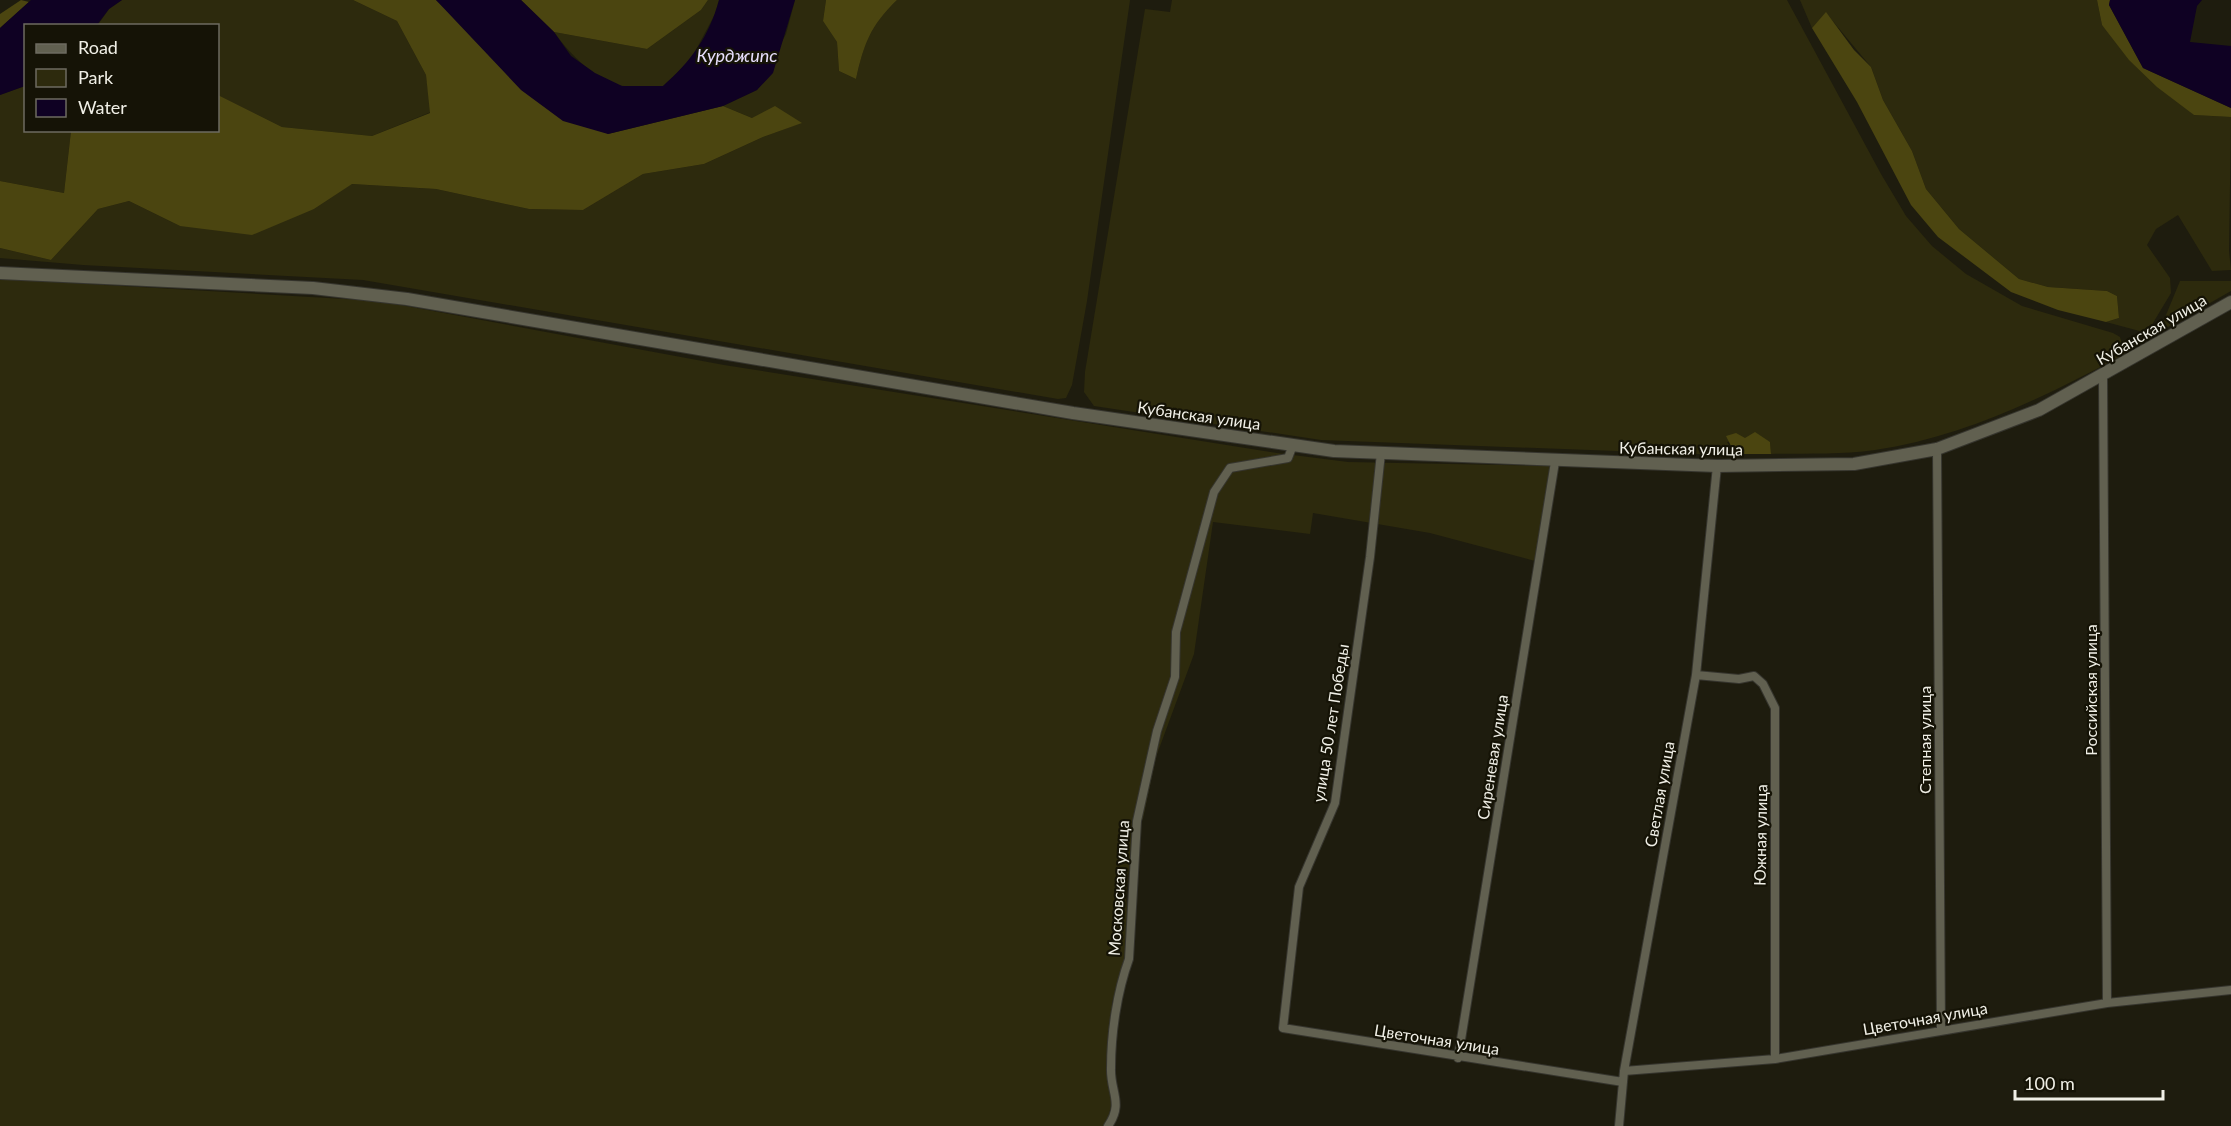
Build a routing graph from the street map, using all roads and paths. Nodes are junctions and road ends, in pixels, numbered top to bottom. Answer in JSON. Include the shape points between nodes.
{"nodes":[{"id":1,"x":0,"y":273,"type":"edge"},
{"id":2,"x":2231,"y":302,"type":"edge"},
{"id":3,"x":2103,"y":376,"type":"junction"},
{"id":4,"x":1293,"y":445,"type":"junction"},
{"id":5,"x":1937,"y":449,"type":"junction"},
{"id":6,"x":1381,"y":453,"type":"junction"},
{"id":7,"x":1555,"y":462,"type":"junction"},
{"id":8,"x":1717,"y":466,"type":"junction"},
{"id":9,"x":1696,"y":675,"type":"junction"},
{"id":10,"x":2231,"y":990,"type":"edge"},
{"id":11,"x":2107,"y":1003,"type":"junction"},
{"id":12,"x":1282,"y":1028,"type":"joint"},
{"id":13,"x":1941,"y":1030,"type":"junction"},
{"id":14,"x":1458,"y":1058,"type":"junction"},
{"id":15,"x":1775,"y":1059,"type":"junction"},
{"id":16,"x":1624,"y":1071,"type":"junction"},
{"id":17,"x":1623,"y":1082,"type":"junction"},
{"id":18,"x":1108,"y":1126,"type":"edge"},
{"id":19,"x":1619,"y":1126,"type":"edge"}],
"edges":[{"from":1,"to":4,"type":"main road","name":"Кубанская улица","via":[[313,288],[407,299],[1096,416]]},
{"from":2,"to":3,"type":"main road","name":"Кубанская улица"},
{"from":3,"to":5,"type":"main road","name":"Кубанская улица","via":[[2039,410]]},
{"from":3,"to":11,"type":"street","name":"Российская улица"},
{"from":4,"to":6,"type":"main road","name":"Кубанская улица"},
{"from":4,"to":18,"type":"street","name":"Московская улица","via":[[1288,458],[1230,468],[1214,492],[1176,632],[1175,677],[1157,731],[1137,821],[1129,959],[1122,980],[1111,1070],[1117,1100],[1114,1118]]},
{"from":5,"to":8,"type":"main road","name":"Кубанская улица","via":[[1854,464]]},
{"from":5,"to":13,"type":"street","name":"Степная улица"},
{"from":6,"to":7,"type":"main road","name":"Кубанская улица"},
{"from":6,"to":12,"type":"street","name":"улица 50 лет Победы","via":[[1335,803],[1299,887]]},
{"from":7,"to":8,"type":"main road","name":"Кубанская улица"},
{"from":7,"to":14,"type":"street","name":"Сиреневая улица"},
{"from":8,"to":9,"type":"street","name":"Светлая улица"},
{"from":9,"to":15,"type":"street","name":"Южная улица","via":[[1739,679],[1754,676],[1763,684],[1775,708]]},
{"from":9,"to":16,"type":"street","name":"Светлая улица"},
{"from":10,"to":11,"type":"street","name":"Цветочная улица"},
{"from":11,"to":13,"type":"street","name":"Цветочная улица"},
{"from":12,"to":14,"type":"street","name":"Цветочная улица"},
{"from":13,"to":15,"type":"street","name":"Цветочная улица"},
{"from":14,"to":17,"type":"street","name":"Цветочная улица"},
{"from":15,"to":16,"type":"street","name":"Цветочная улица"},
{"from":16,"to":17,"type":"street","name":"Светлая улица"},
{"from":17,"to":19,"type":"street","name":"Светлая улица"}]}
